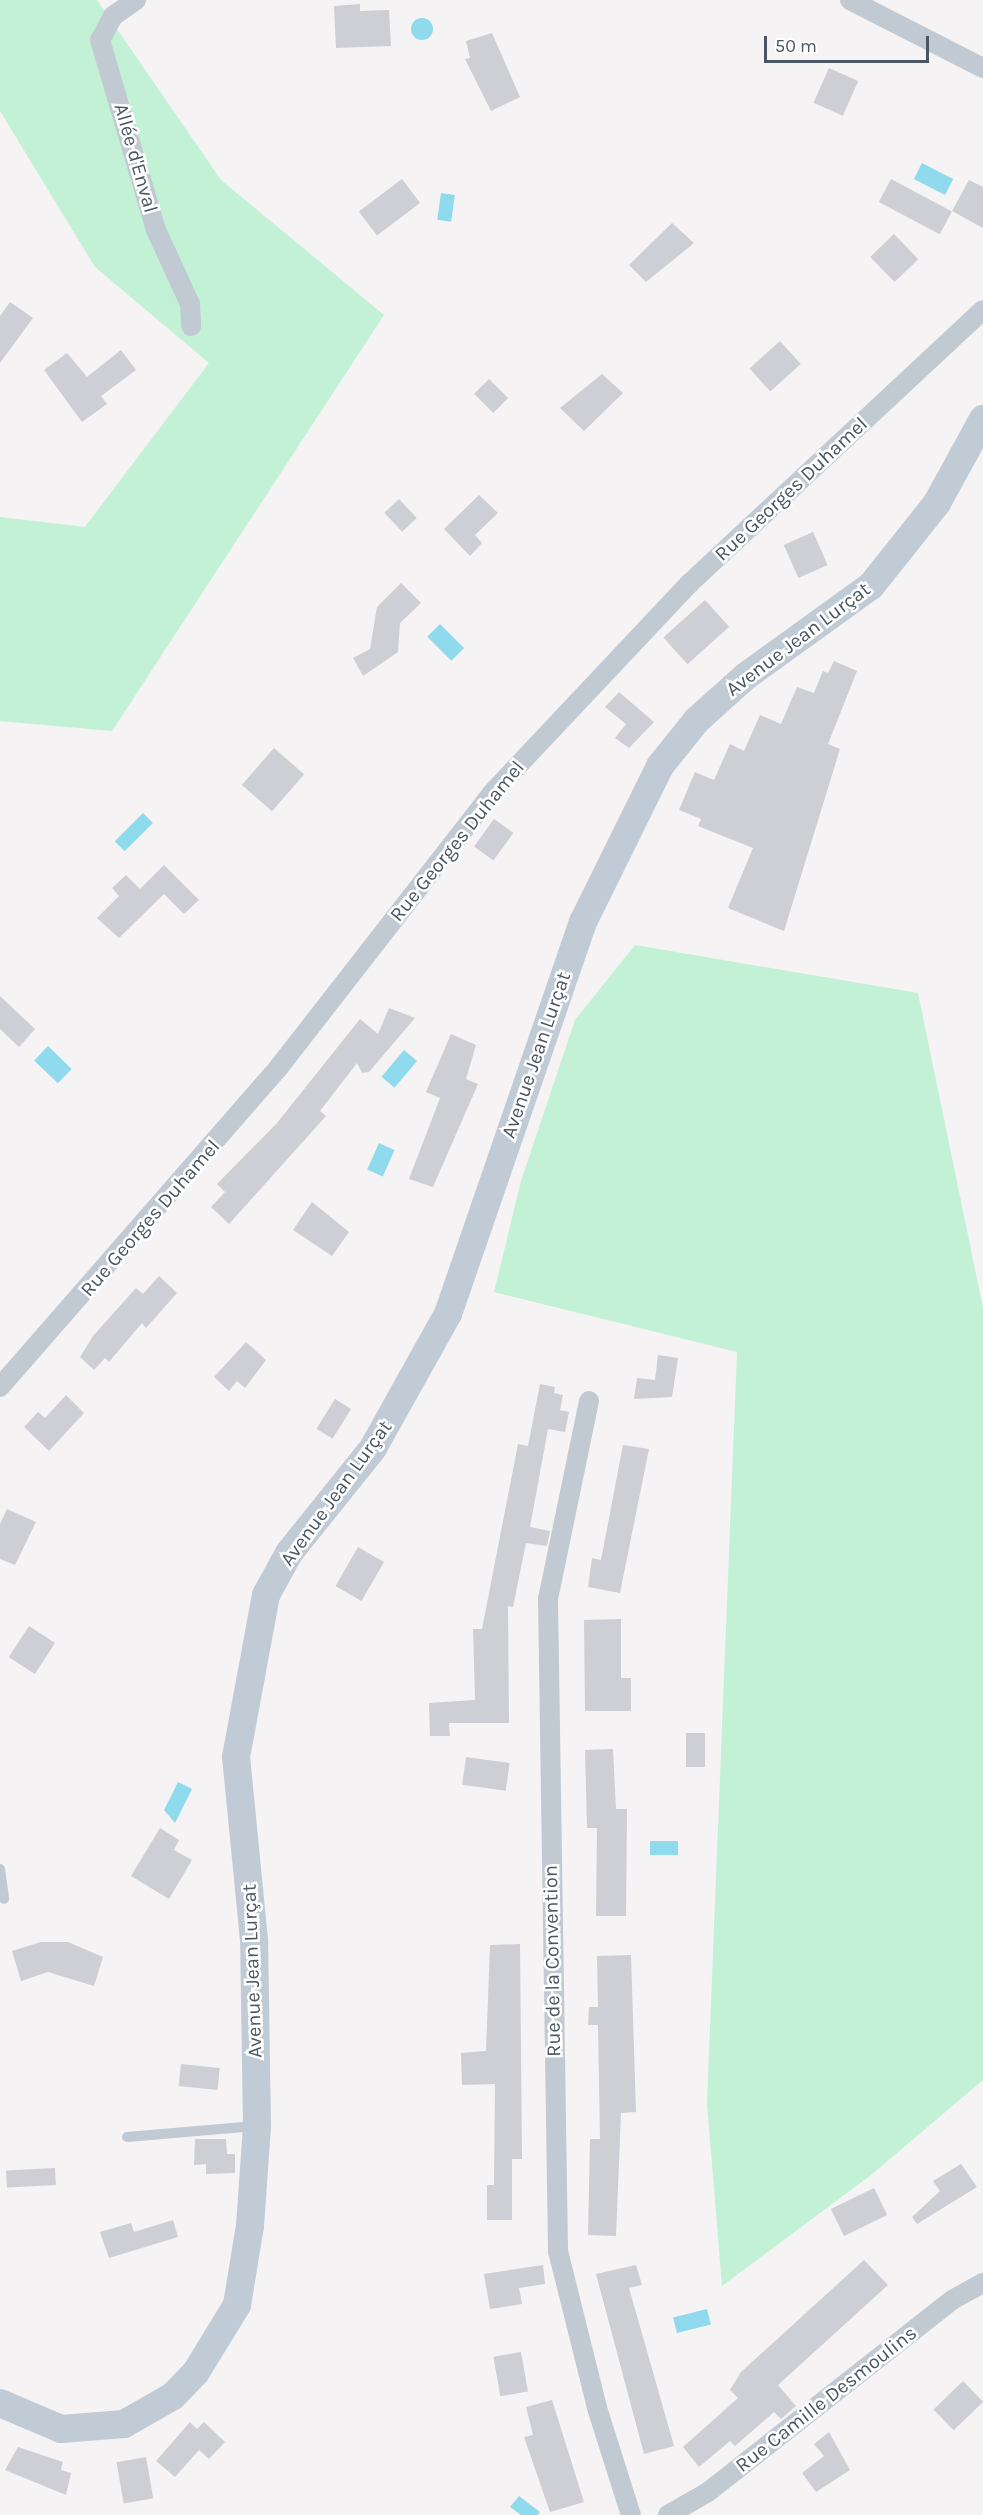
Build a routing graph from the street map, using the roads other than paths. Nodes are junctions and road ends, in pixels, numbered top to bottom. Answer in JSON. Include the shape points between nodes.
{"nodes":[{"id":1,"x":136,"y":0,"type":"edge"},
{"id":2,"x":850,"y":0,"type":"edge"},
{"id":3,"x":983,"y":68,"type":"edge"},
{"id":4,"x":983,"y":310,"type":"edge"},
{"id":5,"x":191,"y":326,"type":"dead end"},
{"id":6,"x":983,"y":419,"type":"edge"},
{"id":7,"x":0,"y":1387,"type":"edge"},
{"id":8,"x":589,"y":1401,"type":"dead end"},
{"id":9,"x":0,"y":1869,"type":"edge"},
{"id":10,"x":4,"y":1899,"type":"dead end"},
{"id":11,"x":257,"y":2126,"type":"junction"},
{"id":12,"x":127,"y":2137,"type":"dead end"},
{"id":13,"x":983,"y":2283,"type":"edge"},
{"id":14,"x":0,"y":2403,"type":"edge"},
{"id":15,"x":631,"y":2515,"type":"edge"},
{"id":16,"x":668,"y":2515,"type":"edge"}],
"edges":[{"from":1,"to":5,"type":"street","name":"Allée d'Enval","via":[[113,16],[100,40],[156,230],[190,304]]},
{"from":2,"to":3,"type":"street"},
{"from":4,"to":7,"type":"street","name":"Rue Georges Duhamel","via":[[690,583],[492,793],[279,1067]]},
{"from":6,"to":11,"type":"main road","name":"Avenue Jean Lurçat","via":[[937,503],[871,586],[746,676],[697,720],[660,765],[583,922],[448,1314],[373,1448],[289,1553],[266,1595],[236,1757],[254,1940]]},
{"from":8,"to":15,"type":"street","name":"Rue de la Convention","via":[[548,1599],[558,2251],[597,2408]]},
{"from":9,"to":10,"type":"lane"},
{"from":11,"to":12,"type":"lane"},
{"from":11,"to":14,"type":"main road","name":"Avenue Jean Lurçat","via":[[237,2305],[196,2372],[147,2414],[96,2430],[61,2429]]},
{"from":13,"to":16,"type":"street","name":"Rue Camille Desmoulins","via":[[952,2300],[708,2492]]}]}
